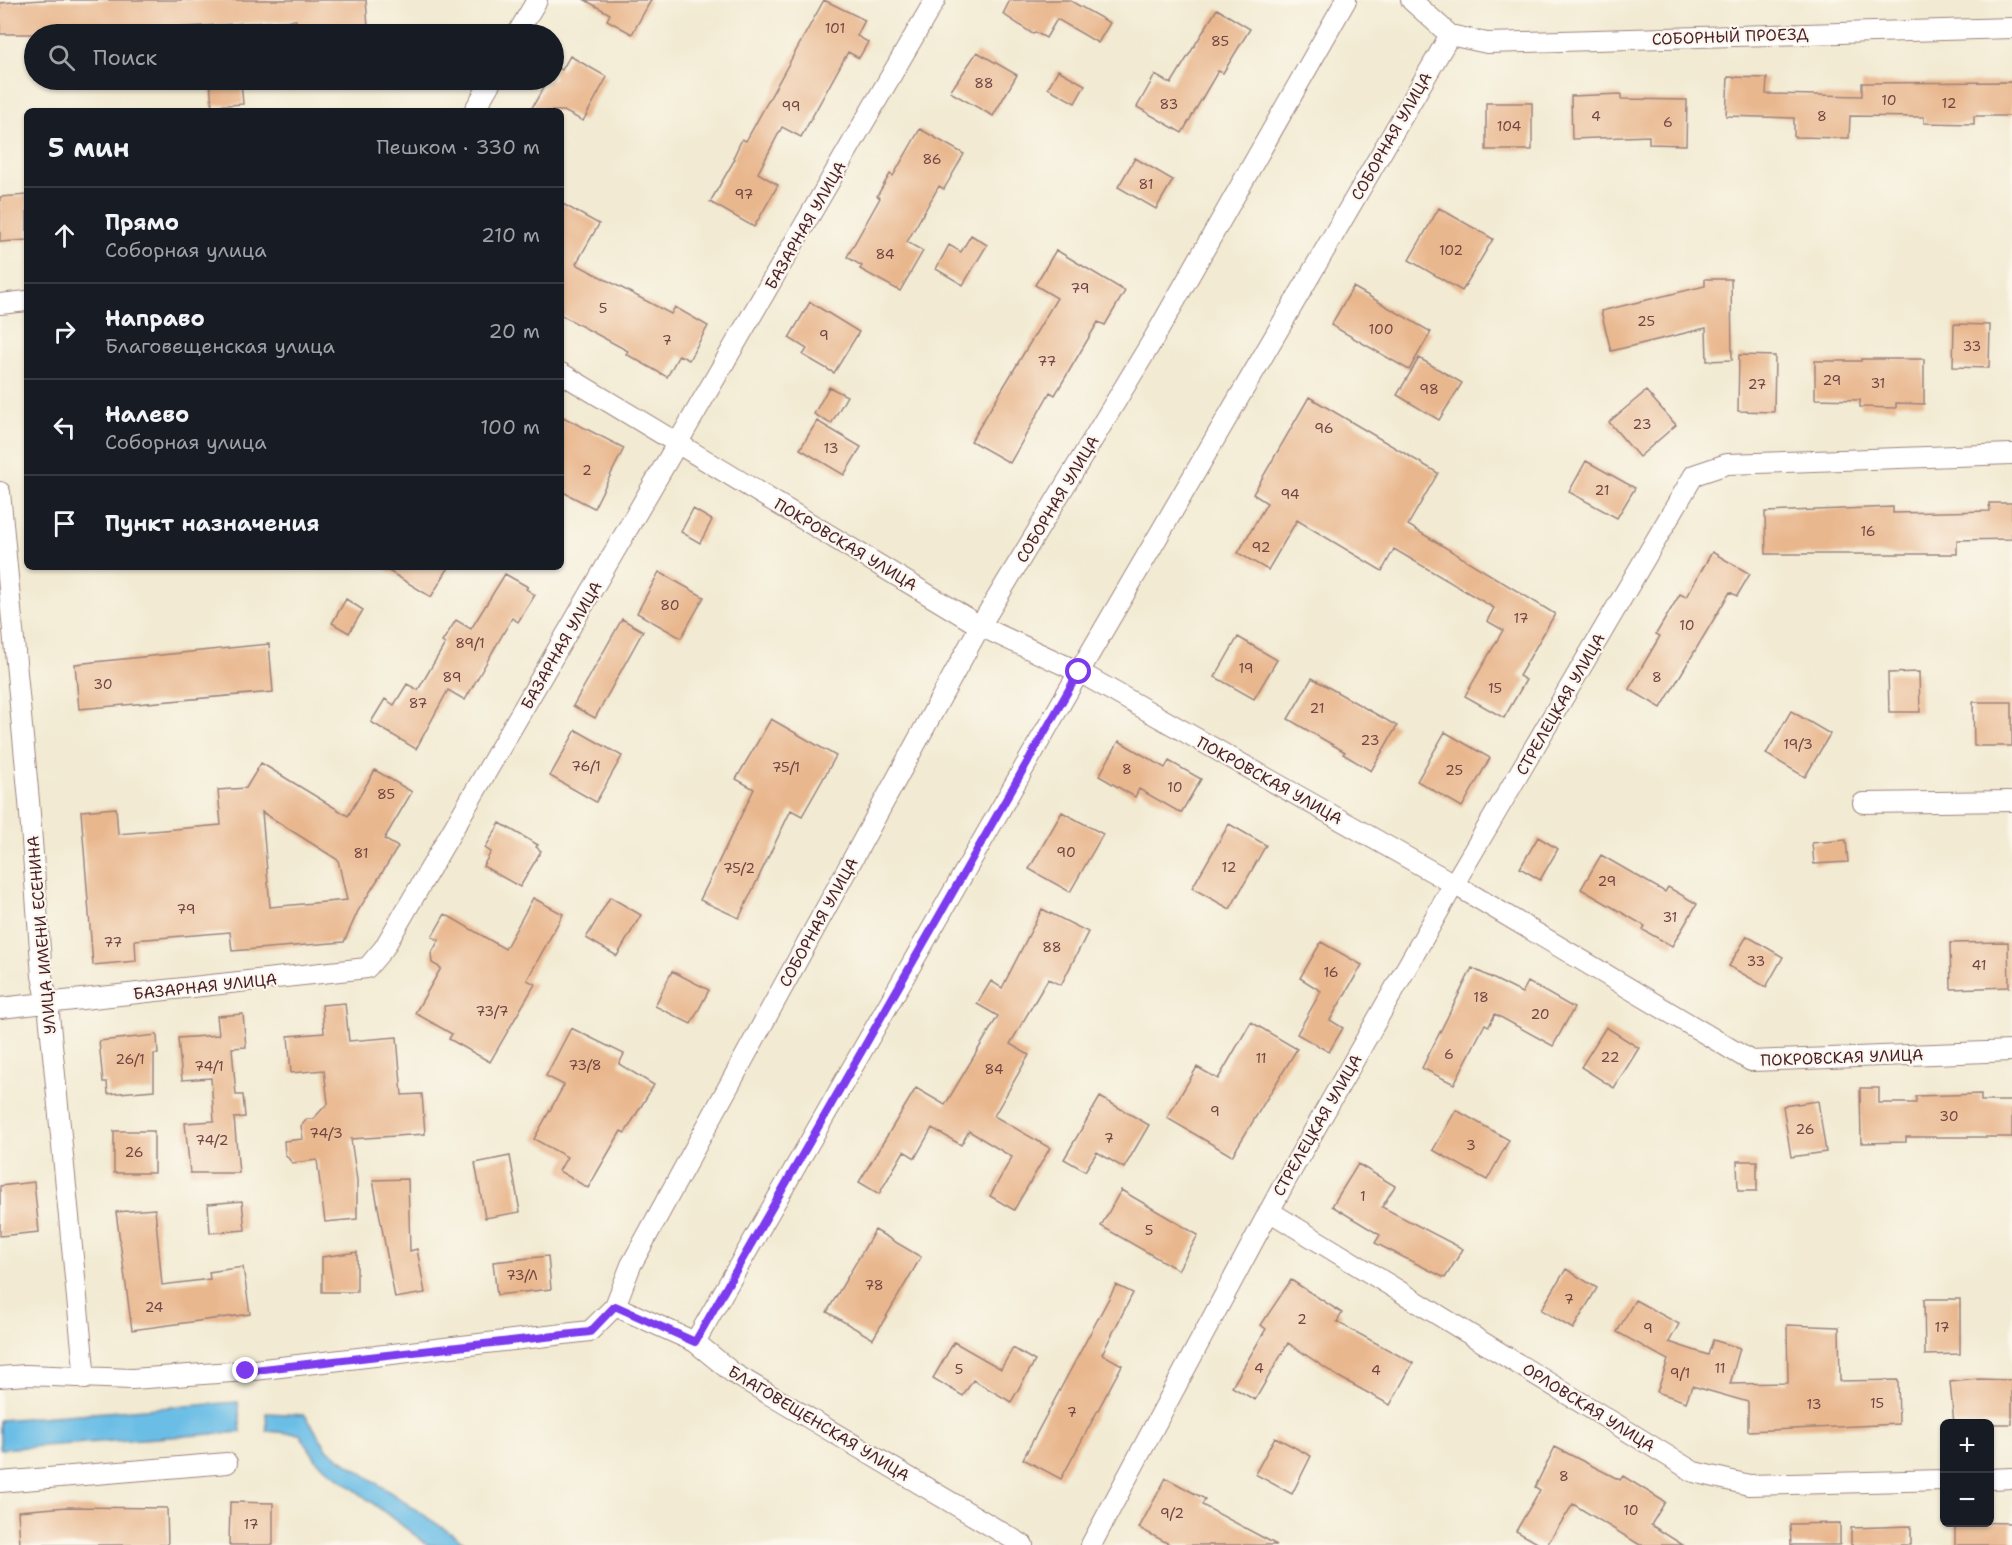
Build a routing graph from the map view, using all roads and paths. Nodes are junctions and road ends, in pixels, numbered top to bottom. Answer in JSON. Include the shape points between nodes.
{"nodes":[{"id":1,"x":537,"y":0,"type":"edge"},
{"id":2,"x":935,"y":0,"type":"edge"},
{"id":3,"x":1346,"y":0,"type":"edge"},
{"id":4,"x":1411,"y":0,"type":"edge"},
{"id":5,"x":524,"y":24,"type":"edge"},
{"id":6,"x":2012,"y":27,"type":"edge"},
{"id":7,"x":1450,"y":35,"type":"junction"},
{"id":8,"x":486,"y":90,"type":"edge"},
{"id":9,"x":476,"y":108,"type":"edge"},
{"id":10,"x":24,"y":301,"type":"edge"},
{"id":11,"x":0,"y":304,"type":"edge"},
{"id":12,"x":564,"y":376,"type":"edge"},
{"id":13,"x":679,"y":443,"type":"junction"},
{"id":14,"x":2012,"y":454,"type":"edge"},
{"id":15,"x":0,"y":492,"type":"edge"},
{"id":16,"x":980,"y":626,"type":"junction"},
{"id":17,"x":7,"y":660,"type":"edge"},
{"id":18,"x":1079,"y":672,"type":"junction"},
{"id":19,"x":2012,"y":801,"type":"edge"},
{"id":20,"x":1863,"y":803,"type":"dead end"},
{"id":21,"x":1454,"y":884,"type":"junction"},
{"id":22,"x":48,"y":1004,"type":"junction"},
{"id":23,"x":0,"y":1008,"type":"edge"},
{"id":24,"x":2012,"y":1051,"type":"edge"},
{"id":25,"x":1269,"y":1211,"type":"junction"},
{"id":26,"x":615,"y":1306,"type":"junction"},
{"id":27,"x":695,"y":1342,"type":"junction"},
{"id":28,"x":0,"y":1377,"type":"edge"},
{"id":29,"x":85,"y":1379,"type":"junction"},
{"id":30,"x":227,"y":1463,"type":"dead end"},
{"id":31,"x":2012,"y":1478,"type":"edge"},
{"id":32,"x":1994,"y":1479,"type":"edge"},
{"id":33,"x":1940,"y":1480,"type":"edge"},
{"id":34,"x":0,"y":1482,"type":"edge"},
{"id":35,"x":1023,"y":1545,"type":"edge"},
{"id":36,"x":1091,"y":1545,"type":"edge"}],
"edges":[{"from":1,"to":5,"type":"street"},
{"from":2,"to":13,"type":"street","name":"БАЗАРНАЯ УЛИЦА"},
{"from":3,"to":16,"type":"street","name":"СОБОРНАЯ УЛИЦА","via":[[1154,338]]},
{"from":4,"to":7,"type":"street"},
{"from":6,"to":7,"type":"street","name":"СОБОРНЫЙ ПРОЕЗД","via":[[1487,43]]},
{"from":7,"to":18,"type":"street","name":"СОБОРНАЯ УЛИЦА"},
{"from":8,"to":9,"type":"street"},
{"from":10,"to":11,"type":"street"},
{"from":12,"to":13,"type":"street","name":"ПОКРОВСКАЯ УЛИЦА"},
{"from":13,"to":16,"type":"street","name":"ПОКРОВСКАЯ УЛИЦА"},
{"from":13,"to":22,"type":"street","name":"БАЗАРНАЯ УЛИЦА","via":[[384,948],[367,968]]},
{"from":14,"to":21,"type":"street","name":"СТРЕЛЕЦКАЯ УЛИЦА","via":[[1727,464],[1694,475]]},
{"from":15,"to":17,"type":"street","name":"УЛИЦА ИМЕНИ ЕСЕНИНА"},
{"from":16,"to":18,"type":"street","name":"ПОКРОВСКАЯ УЛИЦА"},
{"from":16,"to":26,"type":"street","name":"СОБОРНАЯ УЛИЦА","via":[[631,1265]]},
{"from":17,"to":22,"type":"street","name":"УЛИЦА ИМЕНИ ЕСЕНИНА","via":[[29,801],[42,976]]},
{"from":18,"to":21,"type":"street","name":"ПОКРОВСКАЯ УЛИЦА"},
{"from":18,"to":27,"type":"street","name":"СОБОРНАЯ УЛИЦА"},
{"from":19,"to":20,"type":"street"},
{"from":21,"to":24,"type":"street","name":"ПОКРОВСКАЯ УЛИЦА","via":[[1751,1061]]},
{"from":21,"to":25,"type":"street","name":"СТРЕЛЕЦКАЯ УЛИЦА"},
{"from":22,"to":23,"type":"street","name":"БАЗАРНАЯ УЛИЦА"},
{"from":22,"to":29,"type":"street","name":"УЛИЦА ИМЕНИ ЕСЕНИНА"},
{"from":25,"to":33,"type":"street","name":"ОРЛОВСКАЯ УЛИЦА","via":[[1694,1472],[1749,1485]]},
{"from":25,"to":36,"type":"street","name":"СТРЕЛЕЦКАЯ УЛИЦА"},
{"from":26,"to":27,"type":"street","name":"БЛАГОВЕЩЕНСКАЯ УЛИЦА"},
{"from":26,"to":29,"type":"street","name":"СОБОРНАЯ УЛИЦА","via":[[590,1332],[246,1371]]},
{"from":27,"to":35,"type":"street","name":"БЛАГОВЕЩЕНСКАЯ УЛИЦА","via":[[733,1373]]},
{"from":28,"to":29,"type":"street","name":"СОБОРНАЯ УЛИЦА"},
{"from":30,"to":34,"type":"street"},
{"from":31,"to":32,"type":"street"}]}
